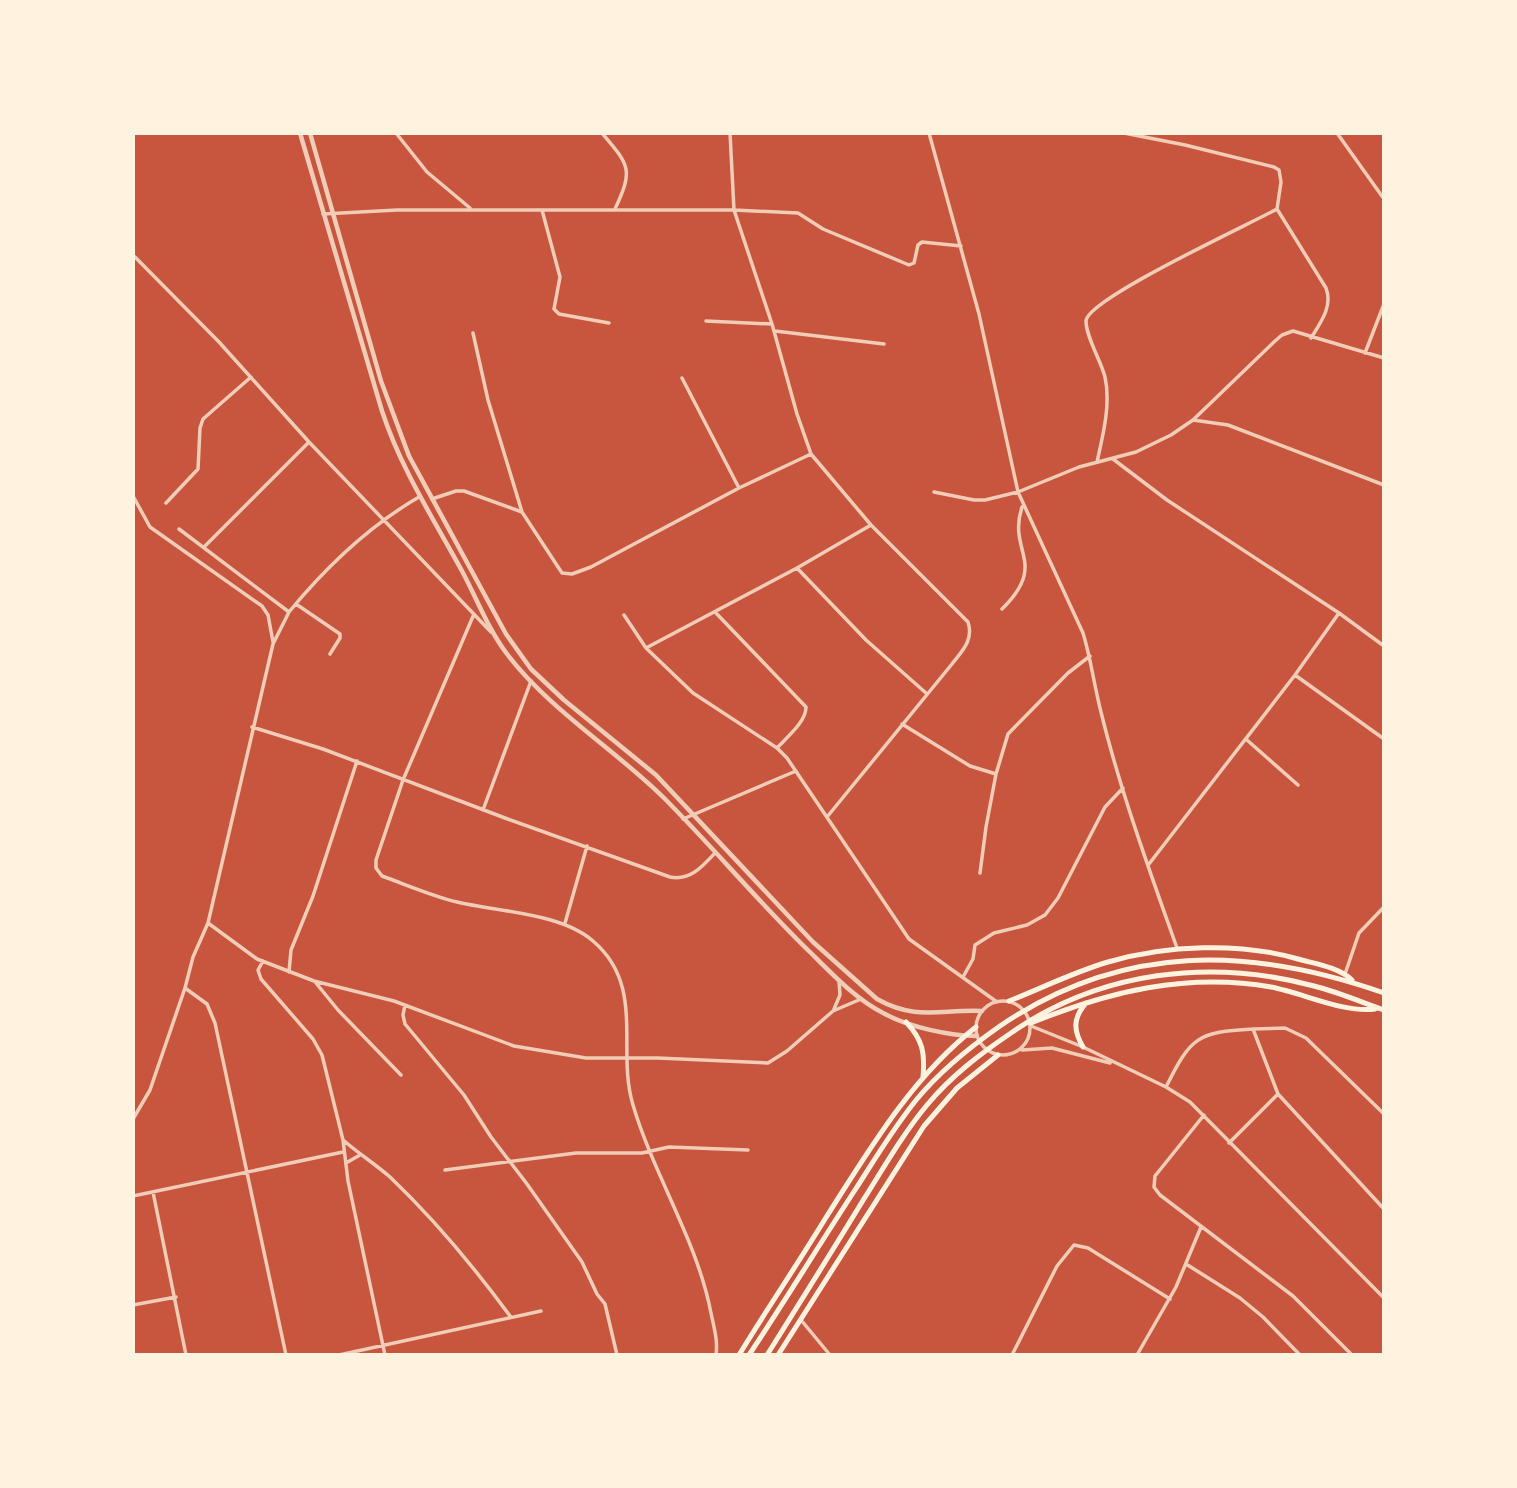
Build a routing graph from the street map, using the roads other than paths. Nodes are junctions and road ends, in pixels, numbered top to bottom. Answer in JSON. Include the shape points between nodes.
{"nodes":[{"id":1,"x":300,"y":133,"type":"edge"},
{"id":2,"x":310,"y":133,"type":"edge"},
{"id":3,"x":396,"y":133,"type":"edge"},
{"id":4,"x":602,"y":133,"type":"edge"},
{"id":5,"x":730,"y":133,"type":"edge"},
{"id":6,"x":929,"y":133,"type":"edge"},
{"id":7,"x":1124,"y":133,"type":"edge"},
{"id":8,"x":1337,"y":133,"type":"edge"},
{"id":9,"x":1384,"y":199,"type":"edge"},
{"id":10,"x":615,"y":209,"type":"junction"},
{"id":11,"x":734,"y":209,"type":"junction"},
{"id":12,"x":1277,"y":209,"type":"junction"},
{"id":13,"x":471,"y":210,"type":"junction"},
{"id":14,"x":542,"y":210,"type":"junction"},
{"id":15,"x":334,"y":213,"type":"junction"},
{"id":16,"x":323,"y":214,"type":"junction"},
{"id":17,"x":961,"y":246,"type":"junction"},
{"id":18,"x":133,"y":255,"type":"edge"},
{"id":19,"x":1384,"y":304,"type":"edge"},
{"id":20,"x":706,"y":321,"type":"dead end"},
{"id":21,"x":609,"y":323,"type":"dead end"},
{"id":22,"x":772,"y":324,"type":"junction"},
{"id":23,"x":775,"y":331,"type":"junction"},
{"id":24,"x":473,"y":333,"type":"dead end"},
{"id":25,"x":1311,"y":338,"type":"junction"},
{"id":26,"x":884,"y":344,"type":"dead end"},
{"id":27,"x":1365,"y":354,"type":"junction"},
{"id":28,"x":1384,"y":358,"type":"edge"},
{"id":29,"x":251,"y":377,"type":"junction"},
{"id":30,"x":681,"y":378,"type":"dead end"},
{"id":31,"x":1193,"y":420,"type":"junction"},
{"id":32,"x":309,"y":442,"type":"junction"},
{"id":33,"x":811,"y":454,"type":"junction"},
{"id":34,"x":1113,"y":459,"type":"junction"},
{"id":35,"x":1097,"y":462,"type":"junction"},
{"id":36,"x":1384,"y":485,"type":"edge"},
{"id":37,"x":739,"y":488,"type":"junction"},
{"id":38,"x":934,"y":492,"type":"dead end"},
{"id":39,"x":1018,"y":492,"type":"junction"},
{"id":40,"x":133,"y":496,"type":"edge"},
{"id":41,"x":419,"y":497,"type":"junction"},
{"id":42,"x":432,"y":499,"type":"junction"},
{"id":43,"x":166,"y":503,"type":"dead end"},
{"id":44,"x":1023,"y":505,"type":"junction"},
{"id":45,"x":522,"y":512,"type":"junction"},
{"id":46,"x":441,"y":513,"type":"junction"},
{"id":47,"x":432,"y":518,"type":"junction"},
{"id":48,"x":386,"y":520,"type":"junction"},
{"id":49,"x":871,"y":525,"type":"junction"},
{"id":50,"x":179,"y":529,"type":"dead end"},
{"id":51,"x":203,"y":547,"type":"junction"},
{"id":52,"x":797,"y":568,"type":"junction"},
{"id":53,"x":260,"y":590,"type":"junction"},
{"id":54,"x":254,"y":600,"type":"junction"},
{"id":55,"x":296,"y":604,"type":"junction"},
{"id":56,"x":1002,"y":610,"type":"dead end"},
{"id":57,"x":289,"y":612,"type":"junction"},
{"id":58,"x":716,"y":612,"type":"junction"},
{"id":59,"x":1339,"y":613,"type":"junction"},
{"id":60,"x":474,"y":614,"type":"junction"},
{"id":61,"x":624,"y":615,"type":"dead end"},
{"id":62,"x":492,"y":633,"type":"junction"},
{"id":63,"x":274,"y":644,"type":"junction"},
{"id":64,"x":1384,"y":646,"type":"edge"},
{"id":65,"x":646,"y":648,"type":"junction"},
{"id":66,"x":330,"y":654,"type":"dead end"},
{"id":67,"x":1090,"y":656,"type":"junction"},
{"id":68,"x":1295,"y":675,"type":"junction"},
{"id":69,"x":531,"y":681,"type":"junction"},
{"id":70,"x":926,"y":694,"type":"junction"},
{"id":71,"x":902,"y":724,"type":"junction"},
{"id":72,"x":253,"y":727,"type":"junction"},
{"id":73,"x":1384,"y":739,"type":"edge"},
{"id":74,"x":1246,"y":740,"type":"junction"},
{"id":75,"x":777,"y":748,"type":"junction"},
{"id":76,"x":357,"y":761,"type":"junction"},
{"id":77,"x":796,"y":771,"type":"junction"},
{"id":78,"x":996,"y":775,"type":"junction"},
{"id":79,"x":403,"y":780,"type":"junction"},
{"id":80,"x":1298,"y":785,"type":"dead end"},
{"id":81,"x":1123,"y":788,"type":"junction"},
{"id":82,"x":483,"y":810,"type":"junction"},
{"id":83,"x":695,"y":815,"type":"junction"},
{"id":84,"x":827,"y":817,"type":"junction"},
{"id":85,"x":683,"y":819,"type":"junction"},
{"id":86,"x":587,"y":846,"type":"junction"},
{"id":87,"x":715,"y":853,"type":"junction"},
{"id":88,"x":1149,"y":864,"type":"junction"},
{"id":89,"x":980,"y":873,"type":"dead end"},
{"id":90,"x":1384,"y":906,"type":"edge"},
{"id":91,"x":208,"y":923,"type":"junction"},
{"id":92,"x":565,"y":923,"type":"junction"},
{"id":93,"x":1177,"y":948,"type":"junction"},
{"id":94,"x":263,"y":961,"type":"junction"},
{"id":95,"x":289,"y":972,"type":"junction"},
{"id":96,"x":1345,"y":974,"type":"junction"},
{"id":97,"x":963,"y":977,"type":"junction"},
{"id":98,"x":314,"y":981,"type":"junction"},
{"id":99,"x":839,"y":981,"type":"junction"},
{"id":100,"x":1354,"y":982,"type":"junction"},
{"id":101,"x":186,"y":988,"type":"junction"},
{"id":102,"x":1384,"y":993,"type":"edge"},
{"id":103,"x":861,"y":999,"type":"junction"},
{"id":104,"x":1009,"y":1001,"type":"junction"},
{"id":105,"x":1088,"y":1001,"type":"junction"},
{"id":106,"x":997,"y":1002,"type":"junction"},
{"id":107,"x":405,"y":1004,"type":"junction"},
{"id":108,"x":1381,"y":1009,"type":"edge"},
{"id":109,"x":833,"y":1011,"type":"junction"},
{"id":110,"x":982,"y":1011,"type":"junction"},
{"id":111,"x":906,"y":1022,"type":"junction"},
{"id":112,"x":1031,"y":1025,"type":"junction"},
{"id":113,"x":976,"y":1027,"type":"junction"},
{"id":114,"x":1253,"y":1028,"type":"junction"},
{"id":115,"x":964,"y":1036,"type":"junction"},
{"id":116,"x":977,"y":1036,"type":"junction"},
{"id":117,"x":1083,"y":1047,"type":"junction"},
{"id":118,"x":1019,"y":1051,"type":"junction"},
{"id":119,"x":998,"y":1055,"type":"junction"},
{"id":120,"x":626,"y":1059,"type":"junction"},
{"id":121,"x":1119,"y":1066,"type":"junction"},
{"id":122,"x":401,"y":1075,"type":"dead end"},
{"id":123,"x":923,"y":1077,"type":"junction"},
{"id":124,"x":1166,"y":1087,"type":"junction"},
{"id":125,"x":1278,"y":1094,"type":"junction"},
{"id":126,"x":1204,"y":1115,"type":"junction"},
{"id":127,"x":1384,"y":1115,"type":"edge"},
{"id":128,"x":133,"y":1119,"type":"edge"},
{"id":129,"x":344,"y":1140,"type":"junction"},
{"id":130,"x":1229,"y":1143,"type":"junction"},
{"id":131,"x":748,"y":1150,"type":"dead end"},
{"id":132,"x":651,"y":1151,"type":"junction"},
{"id":133,"x":344,"y":1152,"type":"junction"},
{"id":134,"x":360,"y":1155,"type":"junction"},
{"id":135,"x":510,"y":1160,"type":"junction"},
{"id":136,"x":345,"y":1163,"type":"junction"},
{"id":137,"x":445,"y":1170,"type":"dead end"},
{"id":138,"x":246,"y":1172,"type":"junction"},
{"id":139,"x":153,"y":1191,"type":"junction"},
{"id":140,"x":133,"y":1196,"type":"edge"},
{"id":141,"x":1384,"y":1209,"type":"edge"},
{"id":142,"x":1202,"y":1227,"type":"junction"},
{"id":143,"x":1186,"y":1264,"type":"junction"},
{"id":144,"x":176,"y":1297,"type":"junction"},
{"id":145,"x":1384,"y":1298,"type":"edge"},
{"id":146,"x":1170,"y":1299,"type":"junction"},
{"id":147,"x":133,"y":1304,"type":"edge"},
{"id":148,"x":541,"y":1311,"type":"dead end"},
{"id":149,"x":510,"y":1316,"type":"junction"},
{"id":150,"x":800,"y":1318,"type":"junction"},
{"id":151,"x":382,"y":1346,"type":"junction"},
{"id":152,"x":186,"y":1355,"type":"edge"},
{"id":153,"x":286,"y":1355,"type":"edge"},
{"id":154,"x":339,"y":1355,"type":"edge"},
{"id":155,"x":384,"y":1355,"type":"edge"},
{"id":156,"x":617,"y":1355,"type":"edge"},
{"id":157,"x":716,"y":1355,"type":"edge"},
{"id":158,"x":739,"y":1355,"type":"edge"},
{"id":159,"x":749,"y":1355,"type":"edge"},
{"id":160,"x":767,"y":1355,"type":"edge"},
{"id":161,"x":778,"y":1355,"type":"edge"},
{"id":162,"x":830,"y":1355,"type":"edge"},
{"id":163,"x":1012,"y":1355,"type":"edge"},
{"id":164,"x":1137,"y":1355,"type":"edge"},
{"id":165,"x":1300,"y":1355,"type":"edge"},
{"id":166,"x":1352,"y":1355,"type":"edge"}],
"edges":[{"from":1,"to":16,"type":"street"},
{"from":2,"to":15,"type":"street"},
{"from":3,"to":13,"type":"street","via":[[427,172]]},
{"from":4,"to":10,"type":"street","via":[[626,166],[625,186]]},
{"from":5,"to":11,"type":"street"},
{"from":6,"to":17,"type":"street"},
{"from":7,"to":12,"type":"street","via":[[1277,168],[1281,176]]},
{"from":8,"to":9,"type":"street"},
{"from":10,"to":11,"type":"street"},
{"from":10,"to":14,"type":"street"},
{"from":11,"to":17,"type":"street","via":[[798,214],[909,265],[922,242]]},
{"from":11,"to":22,"type":"street"},
{"from":12,"to":25,"type":"street","via":[[1328,293],[1327,309]]},
{"from":12,"to":35,"type":"street","via":[[1186,254],[1089,313],[1086,324],[1106,385]]},
{"from":13,"to":14,"type":"street"},
{"from":13,"to":15,"type":"street"},
{"from":14,"to":21,"type":"street","via":[[560,277],[554,309],[559,314]]},
{"from":15,"to":16,"type":"street"},
{"from":15,"to":42,"type":"street","via":[[392,413]]},
{"from":16,"to":41,"type":"street","via":[[388,430]]},
{"from":17,"to":39,"type":"street"},
{"from":18,"to":29,"type":"street"},
{"from":19,"to":27,"type":"street"},
{"from":20,"to":22,"type":"street"},
{"from":22,"to":23,"type":"street"},
{"from":23,"to":26,"type":"street"},
{"from":23,"to":33,"type":"street"},
{"from":24,"to":45,"type":"street"},
{"from":25,"to":27,"type":"street"},
{"from":25,"to":31,"type":"street","via":[[1293,331],[1282,335]]},
{"from":27,"to":28,"type":"street"},
{"from":29,"to":32,"type":"street"},
{"from":29,"to":43,"type":"street","via":[[203,419],[196,473]]},
{"from":30,"to":37,"type":"street"},
{"from":31,"to":34,"type":"street","via":[[1150,446]]},
{"from":31,"to":36,"type":"street","via":[[1228,425]]},
{"from":32,"to":48,"type":"street"},
{"from":32,"to":51,"type":"street"},
{"from":33,"to":37,"type":"street"},
{"from":33,"to":49,"type":"street"},
{"from":34,"to":35,"type":"street"},
{"from":34,"to":59,"type":"street"},
{"from":35,"to":39,"type":"street"},
{"from":37,"to":45,"type":"street","via":[[572,574],[560,571]]},
{"from":38,"to":39,"type":"street","via":[[974,500]]},
{"from":39,"to":44,"type":"street"},
{"from":40,"to":54,"type":"street","via":[[149,527]]},
{"from":41,"to":47,"type":"street"},
{"from":41,"to":48,"type":"street"},
{"from":42,"to":45,"type":"street","via":[[464,491]]},
{"from":42,"to":46,"type":"street"},
{"from":44,"to":56,"type":"street","via":[[1018,523],[1025,577]]},
{"from":44,"to":67,"type":"street"},
{"from":46,"to":47,"type":"street"},
{"from":46,"to":83,"type":"street","via":[[506,634],[531,669],[656,775]]},
{"from":47,"to":62,"type":"street"},
{"from":48,"to":55,"type":"street","via":[[340,557]]},
{"from":48,"to":60,"type":"street"},
{"from":49,"to":52,"type":"street"},
{"from":49,"to":70,"type":"street","via":[[970,626],[967,644]]},
{"from":50,"to":51,"type":"street"},
{"from":51,"to":53,"type":"street"},
{"from":52,"to":58,"type":"street"},
{"from":52,"to":70,"type":"street"},
{"from":53,"to":54,"type":"street"},
{"from":53,"to":57,"type":"street"},
{"from":54,"to":63,"type":"street","via":[[268,615]]},
{"from":55,"to":57,"type":"street"},
{"from":55,"to":66,"type":"street","via":[[340,634]]},
{"from":57,"to":63,"type":"street"},
{"from":58,"to":65,"type":"street"},
{"from":58,"to":75,"type":"street","via":[[806,707],[803,719]]},
{"from":59,"to":64,"type":"street"},
{"from":59,"to":68,"type":"street"},
{"from":60,"to":62,"type":"street"},
{"from":60,"to":79,"type":"street"},
{"from":61,"to":65,"type":"street"},
{"from":62,"to":69,"type":"street"},
{"from":63,"to":72,"type":"street"},
{"from":65,"to":75,"type":"street","via":[[700,698]]},
{"from":67,"to":78,"type":"street","via":[[1008,734]]},
{"from":67,"to":81,"type":"street"},
{"from":68,"to":73,"type":"street"},
{"from":68,"to":74,"type":"street"},
{"from":69,"to":82,"type":"street"},
{"from":69,"to":85,"type":"street"},
{"from":70,"to":71,"type":"street"},
{"from":71,"to":78,"type":"street","via":[[970,766]]},
{"from":71,"to":84,"type":"street"},
{"from":72,"to":76,"type":"street"},
{"from":72,"to":91,"type":"street"},
{"from":74,"to":80,"type":"street"},
{"from":74,"to":88,"type":"street"},
{"from":75,"to":77,"type":"street"},
{"from":76,"to":79,"type":"street"},
{"from":76,"to":95,"type":"street","via":[[291,950]]},
{"from":77,"to":83,"type":"street"},
{"from":77,"to":84,"type":"street"},
{"from":78,"to":89,"type":"street"},
{"from":79,"to":82,"type":"street"},
{"from":79,"to":92,"type":"street","via":[[376,860],[378,872],[455,902]]},
{"from":81,"to":88,"type":"street"},
{"from":81,"to":97,"type":"street","via":[[1099,816],[1052,907],[1037,920],[1004,929],[975,945]]},
{"from":82,"to":86,"type":"street"},
{"from":83,"to":85,"type":"street"},
{"from":83,"to":110,"type":"street","via":[[813,942],[877,999],[919,1014]]},
{"from":84,"to":97,"type":"street","via":[[909,939]]},
{"from":85,"to":87,"type":"street"},
{"from":86,"to":87,"type":"street","via":[[680,878],[699,869]]},
{"from":86,"to":92,"type":"street"},
{"from":87,"to":99,"type":"street"},
{"from":88,"to":93,"type":"street"},
{"from":90,"to":96,"type":"street","via":[[1359,933]]},
{"from":91,"to":94,"type":"street"},
{"from":91,"to":101,"type":"street"},
{"from":92,"to":120,"type":"street","via":[[593,941],[619,976],[627,1017]]},
{"from":93,"to":96,"type":"main road","via":[[1282,954]]},
{"from":93,"to":104,"type":"main road","via":[[1109,961]]},
{"from":94,"to":95,"type":"street"},
{"from":94,"to":129,"type":"street","via":[[258,970],[261,979],[318,1046]]},
{"from":95,"to":98,"type":"street"},
{"from":96,"to":100,"type":"main road"},
{"from":97,"to":106,"type":"street"},
{"from":98,"to":107,"type":"street"},
{"from":98,"to":122,"type":"street"},
{"from":99,"to":103,"type":"street"},
{"from":99,"to":109,"type":"street","via":[[841,995]]},
{"from":100,"to":102,"type":"main road"},
{"from":100,"to":159,"type":"main road","via":[[1262,962],[1209,959],[1154,963],[1095,977],[1043,999],[987,1035],[931,1083]]},
{"from":101,"to":128,"type":"street","via":[[153,1081]]},
{"from":101,"to":138,"type":"street","via":[[203,999],[213,1015]]},
{"from":103,"to":109,"type":"street"},
{"from":103,"to":111,"type":"street"},
{"from":104,"to":106,"type":"street"},
{"from":104,"to":112,"type":"street","via":[[1024,1010]]},
{"from":105,"to":108,"type":"main road","via":[[1158,985],[1218,982],[1271,987],[1356,1009]]},
{"from":105,"to":112,"type":"main road"},
{"from":105,"to":117,"type":"main road","via":[[1075,1021]]},
{"from":106,"to":110,"type":"street"},
{"from":107,"to":120,"type":"street","via":[[514,1046],[586,1058]]},
{"from":107,"to":135,"type":"street","via":[[405,1024],[455,1083]]},
{"from":108,"to":160,"type":"main road","via":[[1317,986],[1210,972],[1156,975],[1098,988],[1051,1008],[994,1044],[926,1106]]},
{"from":109,"to":120,"type":"street","via":[[768,1063]]},
{"from":110,"to":113,"type":"street"},
{"from":111,"to":115,"type":"street"},
{"from":111,"to":123,"type":"main road","via":[[924,1050]]},
{"from":112,"to":117,"type":"street"},
{"from":112,"to":118,"type":"street","via":[[1029,1038]]},
{"from":113,"to":115,"type":"main road"},
{"from":113,"to":116,"type":"street"},
{"from":114,"to":124,"type":"street","via":[[1222,1030],[1198,1039],[1181,1057]]},
{"from":114,"to":125,"type":"street"},
{"from":114,"to":127,"type":"street","via":[[1285,1028],[1306,1038]]},
{"from":115,"to":116,"type":"street"},
{"from":115,"to":123,"type":"main road"},
{"from":116,"to":119,"type":"street","via":[[983,1047]]},
{"from":117,"to":121,"type":"street"},
{"from":118,"to":119,"type":"street"},
{"from":118,"to":121,"type":"street","via":[[1052,1048]]},
{"from":119,"to":150,"type":"main road","via":[[957,1088],[924,1126]]},
{"from":120,"to":132,"type":"street","via":[[633,1106]]},
{"from":121,"to":124,"type":"street"},
{"from":123,"to":158,"type":"main road","via":[[873,1143]]},
{"from":124,"to":126,"type":"street"},
{"from":125,"to":130,"type":"street"},
{"from":125,"to":141,"type":"street"},
{"from":126,"to":130,"type":"street"},
{"from":126,"to":142,"type":"street","via":[[1153,1182],[1160,1195]]},
{"from":129,"to":133,"type":"street"},
{"from":129,"to":134,"type":"street"},
{"from":130,"to":145,"type":"street"},
{"from":131,"to":132,"type":"street","via":[[676,1146]]},
{"from":132,"to":135,"type":"street"},
{"from":132,"to":157,"type":"street","via":[[704,1284]]},
{"from":133,"to":136,"type":"street"},
{"from":133,"to":138,"type":"street"},
{"from":134,"to":136,"type":"street"},
{"from":134,"to":149,"type":"street","via":[[416,1204]]},
{"from":135,"to":137,"type":"street"},
{"from":135,"to":156,"type":"street","via":[[589,1274],[605,1304]]},
{"from":136,"to":151,"type":"street"},
{"from":138,"to":139,"type":"street"},
{"from":138,"to":153,"type":"street"},
{"from":139,"to":140,"type":"street"},
{"from":139,"to":144,"type":"street"},
{"from":142,"to":143,"type":"street"},
{"from":142,"to":166,"type":"street","via":[[1293,1296]]},
{"from":143,"to":146,"type":"street"},
{"from":143,"to":165,"type":"street","via":[[1240,1298]]},
{"from":144,"to":147,"type":"street"},
{"from":144,"to":152,"type":"street"},
{"from":146,"to":163,"type":"street","via":[[1084,1246],[1074,1245],[1057,1266]]},
{"from":146,"to":164,"type":"street"},
{"from":148,"to":149,"type":"street"},
{"from":149,"to":151,"type":"street"},
{"from":150,"to":161,"type":"main road"},
{"from":150,"to":162,"type":"street"},
{"from":151,"to":154,"type":"street"},
{"from":151,"to":155,"type":"street"}]}
